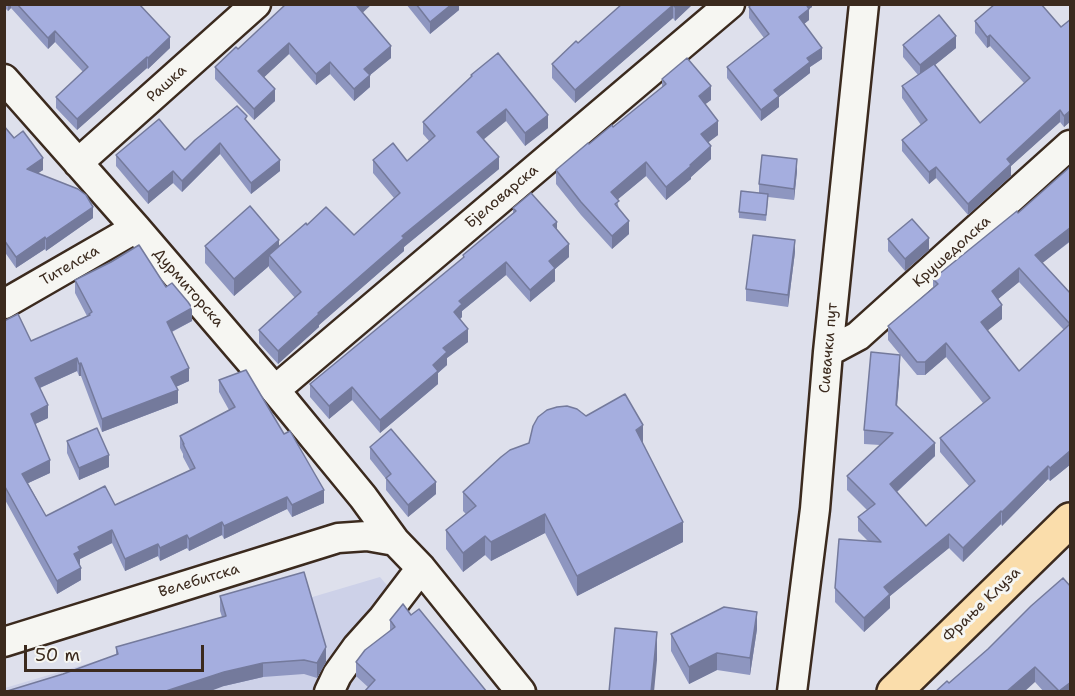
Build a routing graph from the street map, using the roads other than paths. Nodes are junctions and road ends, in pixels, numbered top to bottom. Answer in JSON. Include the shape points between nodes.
{"nodes":[{"id":1,"x":256,"y":4,"type":"edge"},
{"id":2,"x":730,"y":4,"type":"edge"},
{"id":3,"x":864,"y":4,"type":"edge"},
{"id":4,"x":4,"y":80,"type":"edge"},
{"id":5,"x":1071,"y":145,"type":"edge"},
{"id":6,"x":78,"y":163,"type":"junction"},
{"id":7,"x":136,"y":228,"type":"junction"},
{"id":8,"x":4,"y":304,"type":"edge"},
{"id":9,"x":828,"y":352,"type":"junction"},
{"id":10,"x":275,"y":390,"type":"junction"},
{"id":11,"x":366,"y":501,"type":"junction"},
{"id":12,"x":1069,"y":523,"type":"edge"},
{"id":13,"x":356,"y":536,"type":"junction"},
{"id":14,"x":395,"y":541,"type":"junction"},
{"id":15,"x":421,"y":568,"type":"junction"},
{"id":16,"x":4,"y":642,"type":"edge"},
{"id":17,"x":329,"y":692,"type":"edge"},
{"id":18,"x":521,"y":692,"type":"edge"},
{"id":19,"x":792,"y":692,"type":"edge"},
{"id":20,"x":894,"y":692,"type":"edge"}],
"edges":[{"from":1,"to":6,"type":"street","name":"Рашка"},
{"from":2,"to":10,"type":"street","name":"Бјеловарска"},
{"from":3,"to":9,"type":"street","name":"Сивачки пут"},
{"from":4,"to":6,"type":"street","name":"Дурмиторска"},
{"from":5,"to":9,"type":"street","name":"Крушедолска","via":[[858,336]]},
{"from":6,"to":7,"type":"street","name":"Дурмиторска"},
{"from":7,"to":8,"type":"street","name":"Тителска"},
{"from":7,"to":10,"type":"street","name":"Дурмиторска"},
{"from":9,"to":19,"type":"street","name":"Сивачки пут","via":[[815,509]]},
{"from":10,"to":11,"type":"street","name":"Дурмиторска"},
{"from":11,"to":13,"type":"street"},
{"from":11,"to":14,"type":"street","name":"Дурмиторска"},
{"from":12,"to":20,"type":"main road","name":"Фрање Клуза"},
{"from":13,"to":14,"type":"street","name":"Велебитска"},
{"from":13,"to":16,"type":"street","name":"Велебитска","via":[[281,555]]},
{"from":14,"to":15,"type":"street","name":"Дурмиторска"},
{"from":15,"to":17,"type":"street","via":[[357,647]]},
{"from":15,"to":18,"type":"street","name":"Дурмиторска"}]}
